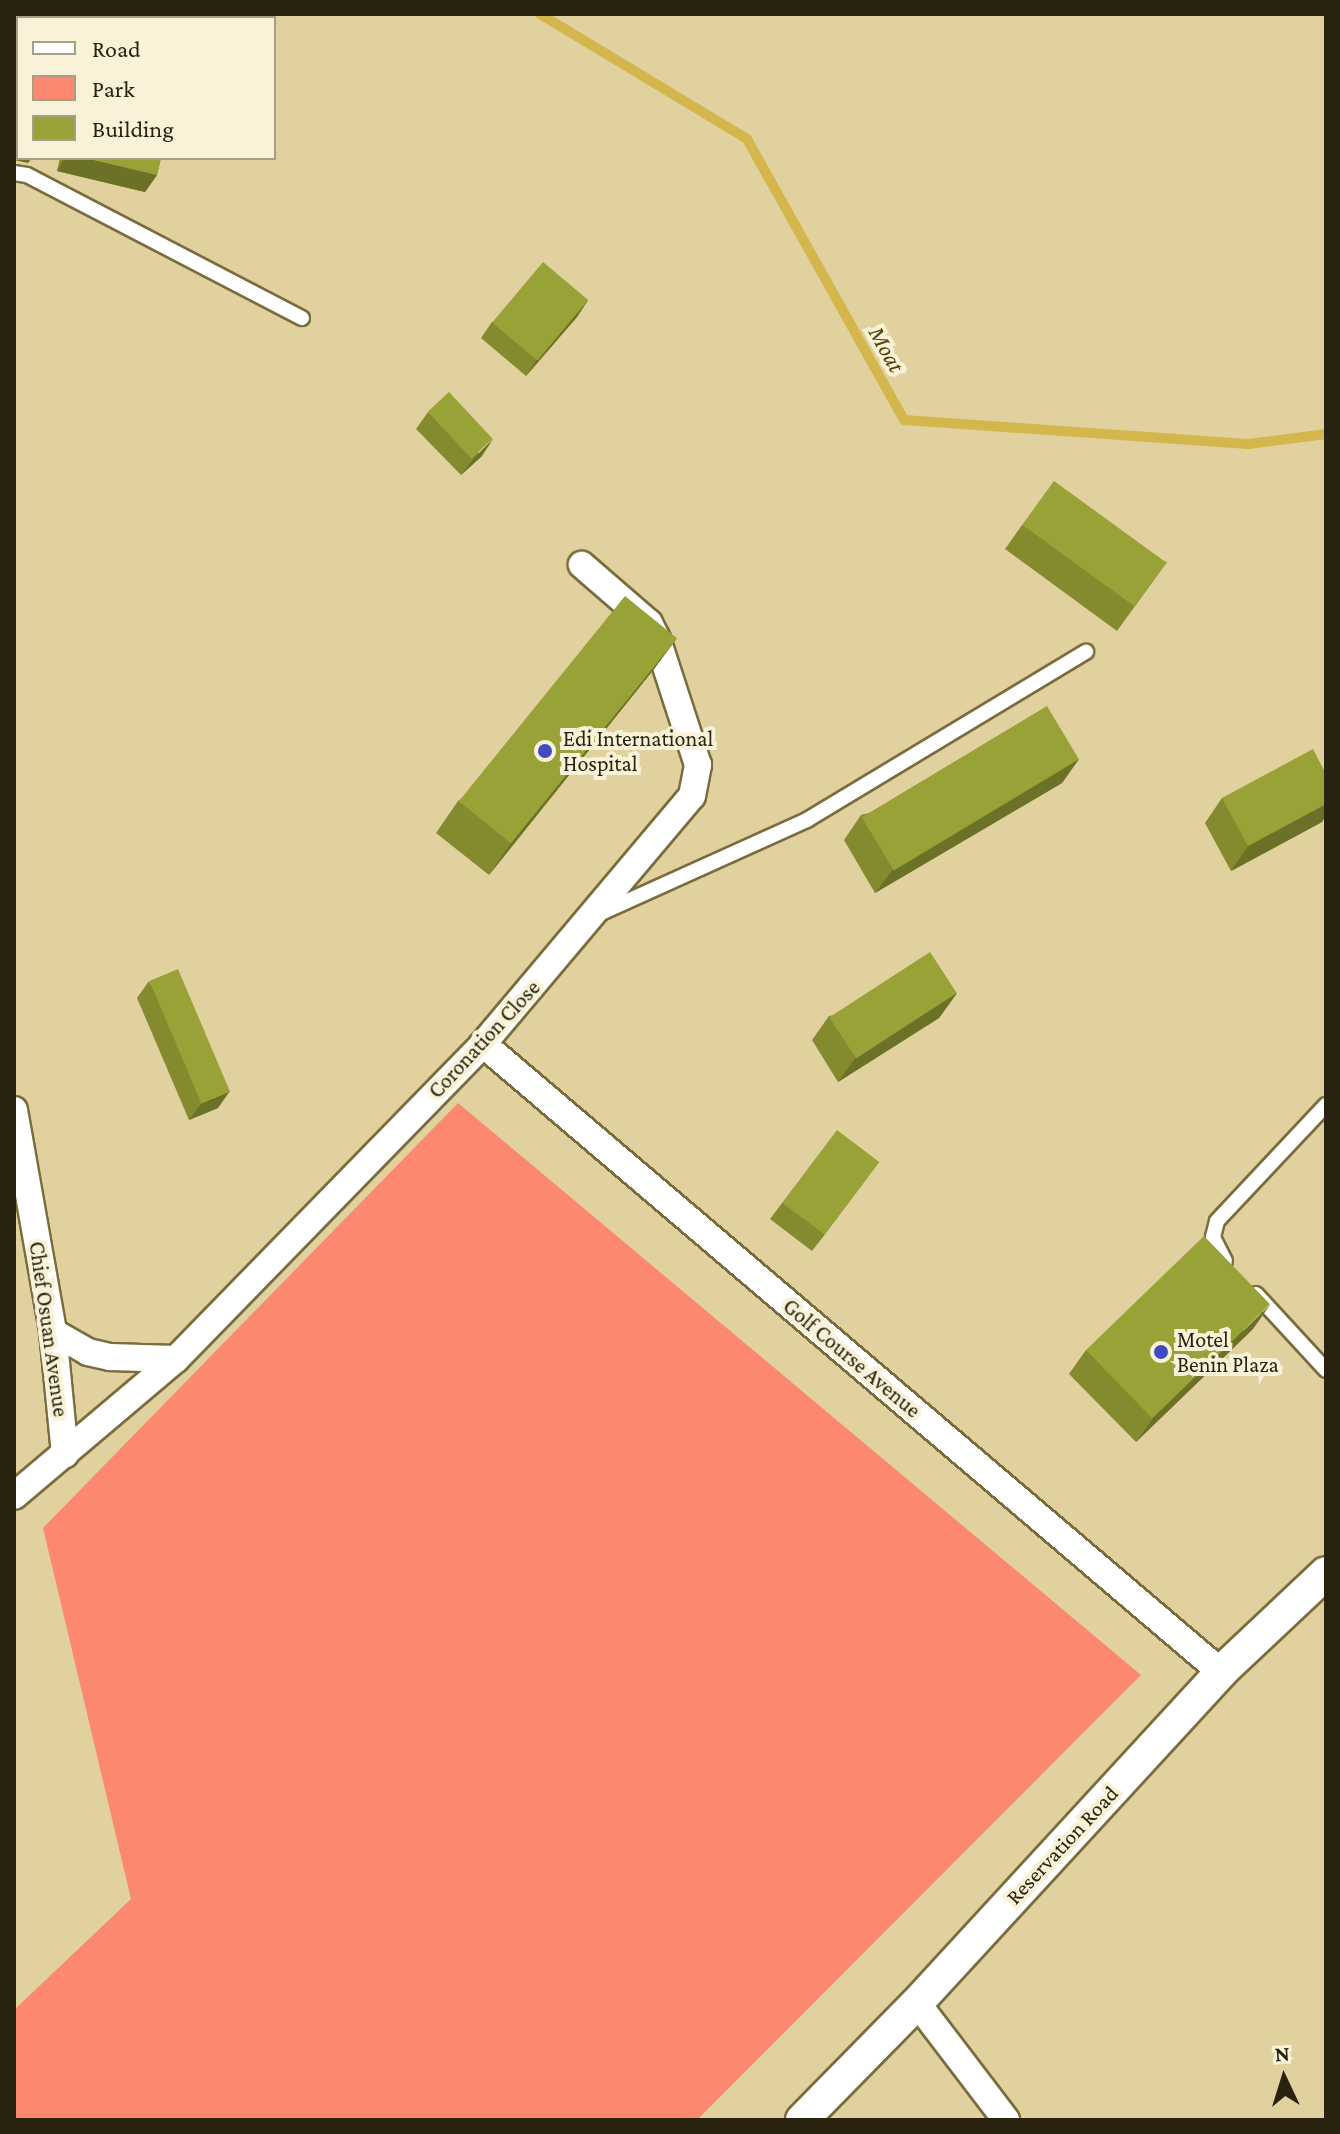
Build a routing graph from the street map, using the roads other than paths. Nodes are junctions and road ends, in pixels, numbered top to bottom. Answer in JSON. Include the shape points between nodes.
{"nodes":[{"id":1,"x":14,"y":173,"type":"edge"},
{"id":2,"x":302,"y":318,"type":"dead end"},
{"id":3,"x":582,"y":565,"type":"dead end"},
{"id":4,"x":1086,"y":652,"type":"dead end"},
{"id":5,"x":597,"y":914,"type":"junction"},
{"id":6,"x":483,"y":1044,"type":"junction"},
{"id":7,"x":1326,"y":1105,"type":"edge"},
{"id":8,"x":14,"y":1110,"type":"edge"},
{"id":9,"x":53,"y":1332,"type":"junction"},
{"id":10,"x":176,"y":1359,"type":"junction"},
{"id":11,"x":1326,"y":1370,"type":"edge"},
{"id":12,"x":65,"y":1454,"type":"junction"},
{"id":13,"x":14,"y":1496,"type":"edge"},
{"id":14,"x":1326,"y":1573,"type":"edge"},
{"id":15,"x":1221,"y":1672,"type":"junction"},
{"id":16,"x":917,"y":2003,"type":"junction"},
{"id":17,"x":802,"y":2120,"type":"edge"},
{"id":18,"x":1006,"y":2120,"type":"edge"}],
"edges":[{"from":1,"to":2,"type":"lane","via":[[27,175]]},
{"from":3,"to":5,"type":"street","name":"Coronation Close","via":[[649,623],[698,765],[692,796]]},
{"from":4,"to":5,"type":"lane","via":[[807,820]]},
{"from":5,"to":6,"type":"street","name":"Coronation Close"},
{"from":6,"to":10,"type":"street","name":"Coronation Close"},
{"from":6,"to":15,"type":"street","name":"Golf Course Avenue"},
{"from":7,"to":11,"type":"lane","via":[[1217,1221],[1213,1237],[1217,1252]]},
{"from":8,"to":9,"type":"street","name":"Chief Osuan Avenue"},
{"from":9,"to":10,"type":"street","via":[[88,1352],[110,1357]]},
{"from":9,"to":12,"type":"street","name":"Chief Osuan Avenue"},
{"from":10,"to":12,"type":"street","name":"Coronation Close"},
{"from":12,"to":13,"type":"street","name":"Coronation Close"},
{"from":14,"to":15,"type":"street","name":"Reservation Road"},
{"from":15,"to":16,"type":"street","name":"Reservation Road"},
{"from":16,"to":17,"type":"street","name":"Reservation Road"},
{"from":16,"to":18,"type":"street"}]}
